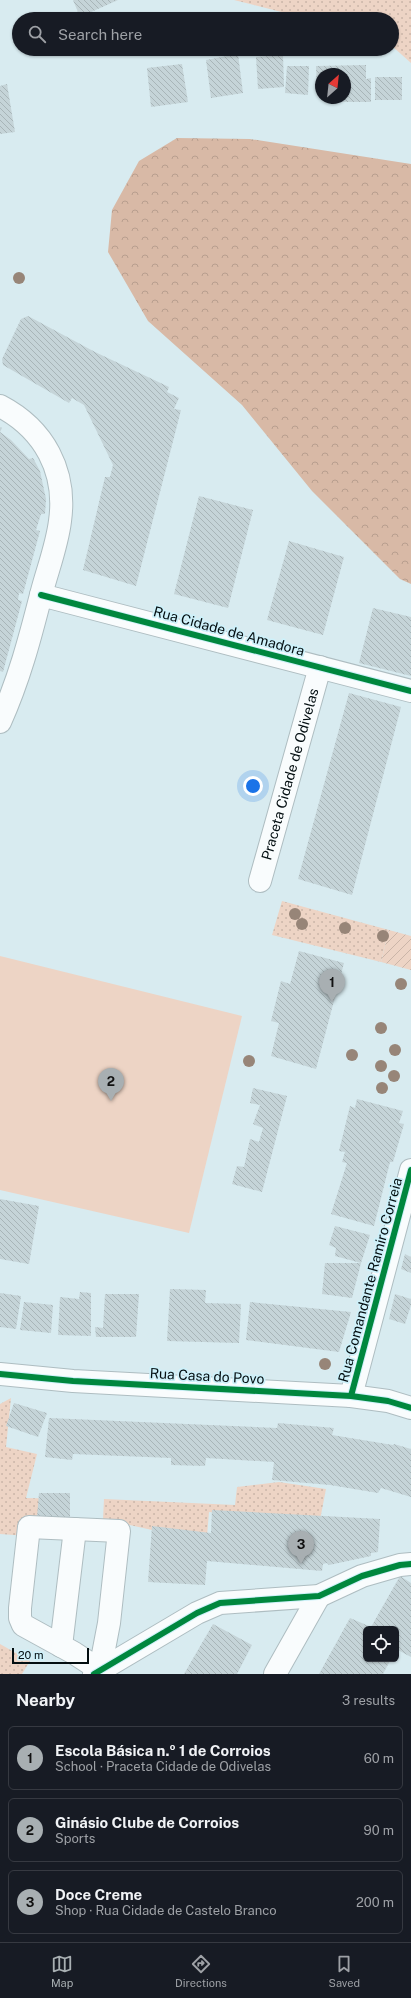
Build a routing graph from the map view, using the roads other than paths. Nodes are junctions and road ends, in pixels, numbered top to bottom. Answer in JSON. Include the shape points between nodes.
{"nodes":[{"id":1,"x":0,"y":406,"type":"edge"},
{"id":2,"x":41,"y":595,"type":"junction"},
{"id":3,"x":320,"y":667,"type":"junction"},
{"id":4,"x":411,"y":691,"type":"edge"},
{"id":5,"x":0,"y":722,"type":"edge"},
{"id":6,"x":260,"y":881,"type":"dead end"},
{"id":7,"x":411,"y":1170,"type":"edge"},
{"id":8,"x":0,"y":1374,"type":"edge"},
{"id":9,"x":351,"y":1396,"type":"junction"},
{"id":10,"x":411,"y":1408,"type":"edge"},
{"id":11,"x":75,"y":1529,"type":"junction"},
{"id":12,"x":411,"y":1564,"type":"edge"},
{"id":13,"x":319,"y":1596,"type":"junction"},
{"id":14,"x":61,"y":1646,"type":"junction"},
{"id":15,"x":97,"y":1672,"type":"edge"},
{"id":16,"x":275,"y":1674,"type":"edge"}],
"edges":[{"from":1,"to":2,"type":"street","via":[[17,415],[41,438],[56,466],[61,498],[60,522]]},
{"from":2,"to":3,"type":"street","name":"Rua Cidade de Amadora"},
{"from":2,"to":5,"type":"street","via":[[25,657]]},
{"from":3,"to":4,"type":"street","name":"Rua Cidade de Amadora"},
{"from":3,"to":6,"type":"street","name":"Praceta Cidade de Odivelas"},
{"from":7,"to":9,"type":"street","name":"Rua Comandante Ramiro Correia"},
{"from":8,"to":9,"type":"street","name":"Rua Casa do Povo","via":[[73,1381]]},
{"from":9,"to":10,"type":"street","name":"Rua Casa do Povo","via":[[388,1401]]},
{"from":11,"to":14,"type":"street"},
{"from":11,"to":14,"type":"street","via":[[29,1527],[20,1618],[23,1626]]},
{"from":11,"to":15,"type":"street","via":[[119,1531],[109,1623]]},
{"from":12,"to":13,"type":"street","via":[[362,1576]]},
{"from":13,"to":15,"type":"street","via":[[220,1603],[197,1613]]},
{"from":13,"to":16,"type":"street"},
{"from":14,"to":15,"type":"street"}]}
